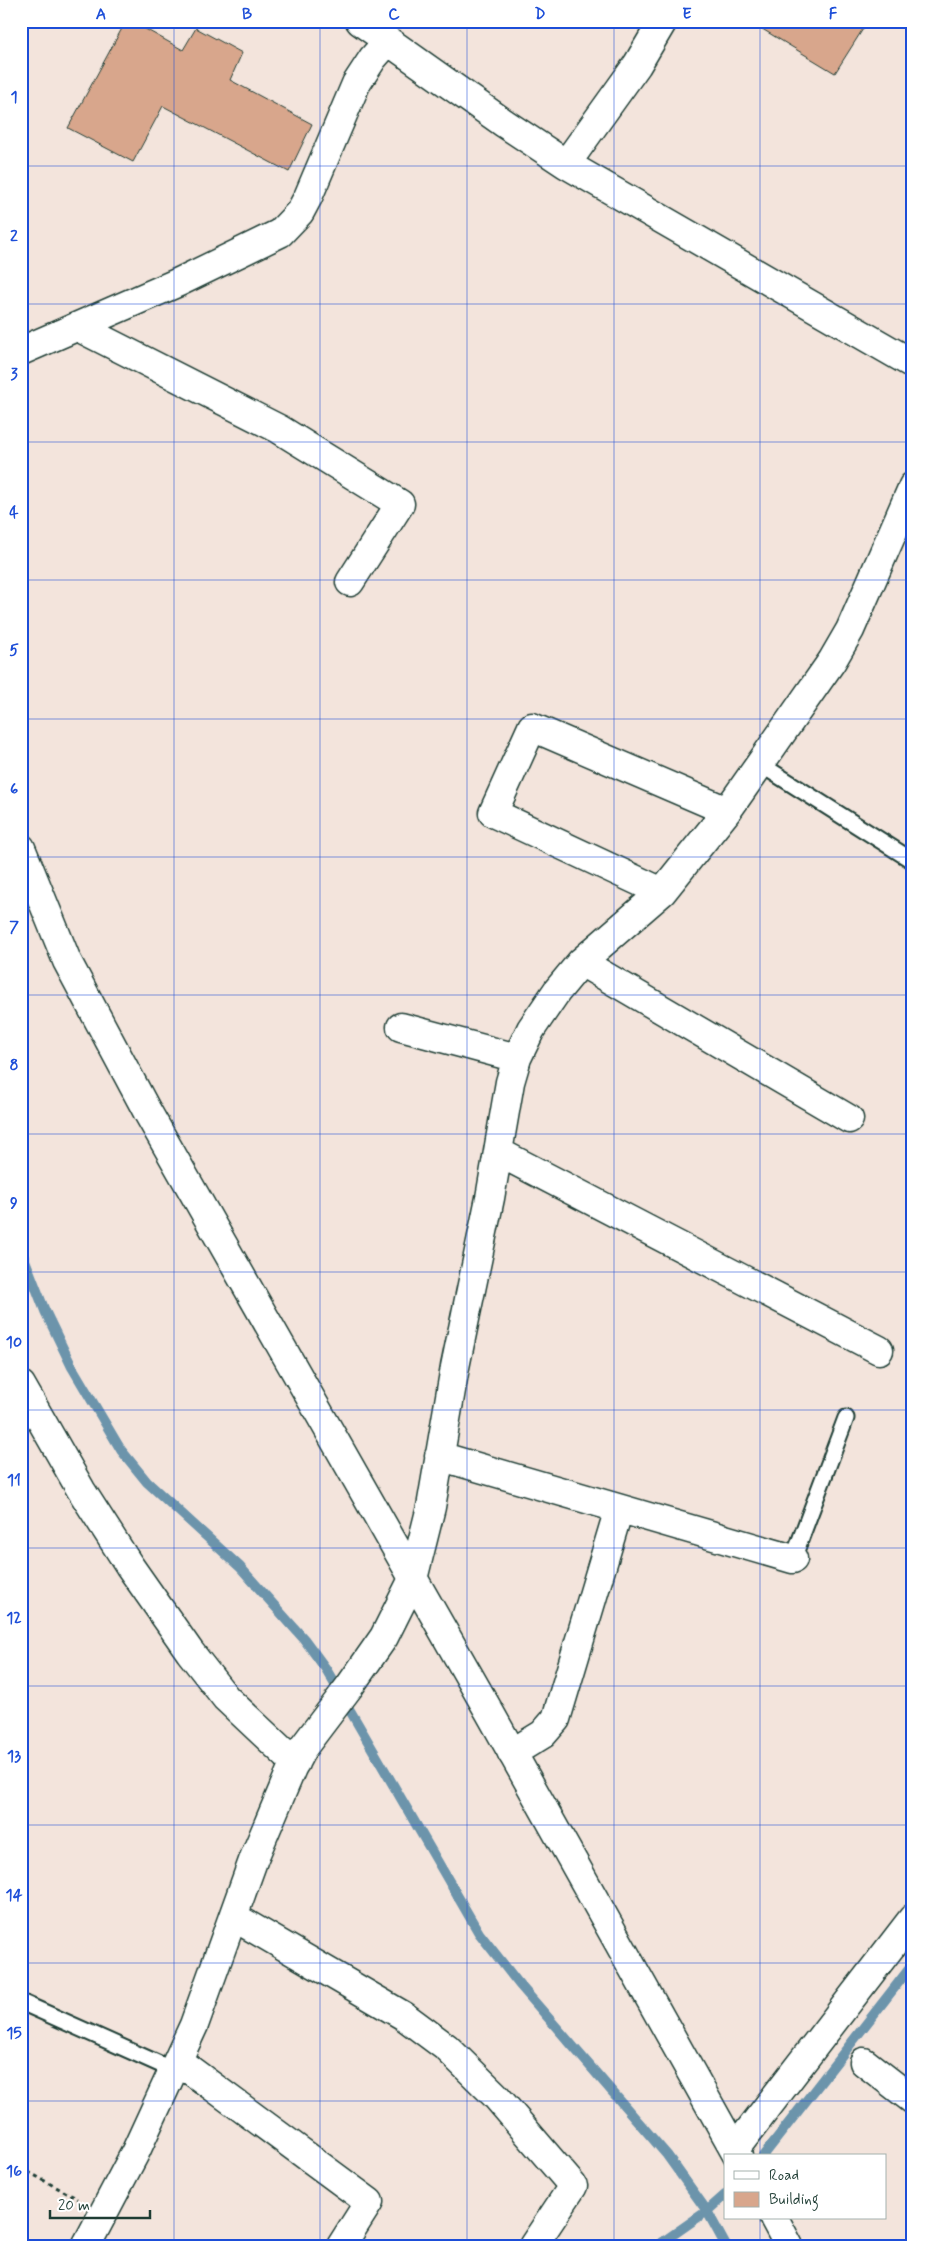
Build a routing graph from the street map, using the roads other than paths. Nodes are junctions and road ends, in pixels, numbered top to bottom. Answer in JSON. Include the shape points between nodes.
{"nodes":[{"id":1,"x":360,"y":21,"type":"edge"},
{"id":2,"x":663,"y":21,"type":"edge"},
{"id":3,"x":388,"y":41,"type":"junction"},
{"id":4,"x":566,"y":164,"type":"junction"},
{"id":5,"x":78,"y":327,"type":"junction"},
{"id":6,"x":21,"y":351,"type":"edge"},
{"id":7,"x":913,"y":364,"type":"edge"},
{"id":8,"x":913,"y":486,"type":"edge"},
{"id":9,"x":350,"y":582,"type":"dead end"},
{"id":10,"x":760,"y":764,"type":"junction"},
{"id":11,"x":727,"y":811,"type":"junction"},
{"id":12,"x":21,"y":848,"type":"edge"},
{"id":13,"x":913,"y":861,"type":"edge"},
{"id":14,"x":662,"y":892,"type":"junction"},
{"id":15,"x":581,"y":962,"type":"junction"},
{"id":16,"x":401,"y":1027,"type":"dead end"},
{"id":17,"x":517,"y":1058,"type":"junction"},
{"id":18,"x":849,"y":1119,"type":"dead end"},
{"id":19,"x":498,"y":1152,"type":"junction"},
{"id":20,"x":879,"y":1350,"type":"dead end"},
{"id":21,"x":21,"y":1385,"type":"edge"},
{"id":22,"x":846,"y":1418,"type":"dead end"},
{"id":23,"x":439,"y":1456,"type":"junction"},
{"id":24,"x":618,"y":1509,"type":"junction"},
{"id":25,"x":793,"y":1559,"type":"joint"},
{"id":26,"x":413,"y":1579,"type":"junction"},
{"id":27,"x":512,"y":1753,"type":"junction"},
{"id":28,"x":295,"y":1763,"type":"junction"},
{"id":29,"x":234,"y":1917,"type":"junction"},
{"id":30,"x":913,"y":1918,"type":"edge"},
{"id":31,"x":21,"y":2002,"type":"edge"},
{"id":32,"x":864,"y":2062,"type":"dead end"},
{"id":33,"x":175,"y":2066,"type":"junction"},
{"id":34,"x":913,"y":2100,"type":"edge"},
{"id":35,"x":736,"y":2152,"type":"edge"},
{"id":36,"x":775,"y":2220,"type":"edge"},
{"id":37,"x":86,"y":2246,"type":"edge"},
{"id":38,"x":340,"y":2246,"type":"edge"},
{"id":39,"x":533,"y":2246,"type":"edge"},
{"id":40,"x":789,"y":2246,"type":"edge"}],
"edges":[{"from":1,"to":3,"type":"street"},
{"from":2,"to":4,"type":"street"},
{"from":3,"to":4,"type":"street"},
{"from":3,"to":5,"type":"street","via":[[356,84],[308,198],[280,233]]},
{"from":4,"to":7,"type":"street"},
{"from":5,"to":6,"type":"street"},
{"from":5,"to":9,"type":"street","via":[[279,430],[400,504]]},
{"from":8,"to":10,"type":"street","via":[[850,630]]},
{"from":10,"to":11,"type":"street"},
{"from":10,"to":13,"type":"lane"},
{"from":11,"to":14,"type":"street"},
{"from":11,"to":14,"type":"street","via":[[532,727],[493,812]]},
{"from":12,"to":26,"type":"street","via":[[52,927],[84,994]]},
{"from":14,"to":15,"type":"street"},
{"from":15,"to":17,"type":"street","via":[[531,1029]]},
{"from":15,"to":18,"type":"street"},
{"from":16,"to":17,"type":"street"},
{"from":17,"to":19,"type":"street"},
{"from":19,"to":20,"type":"street"},
{"from":19,"to":23,"type":"street"},
{"from":21,"to":28,"type":"street","via":[[81,1490],[190,1652],[226,1698]]},
{"from":22,"to":25,"type":"lane"},
{"from":23,"to":24,"type":"street"},
{"from":23,"to":26,"type":"street","via":[[431,1507]]},
{"from":24,"to":25,"type":"street"},
{"from":24,"to":27,"type":"street","via":[[556,1719],[543,1734]]},
{"from":26,"to":27,"type":"street"},
{"from":26,"to":28,"type":"street","via":[[384,1637],[302,1748]]},
{"from":27,"to":35,"type":"street"},
{"from":28,"to":29,"type":"street","via":[[254,1858]]},
{"from":29,"to":33,"type":"street","via":[[194,2025]]},
{"from":29,"to":39,"type":"street","via":[[404,2016],[448,2048],[495,2095],[573,2186]]},
{"from":30,"to":35,"type":"street"},
{"from":31,"to":33,"type":"lane"},
{"from":32,"to":34,"type":"street"},
{"from":33,"to":37,"type":"street","via":[[135,2153]]},
{"from":33,"to":38,"type":"street","via":[[370,2202]]},
{"from":36,"to":40,"type":"street"}]}
